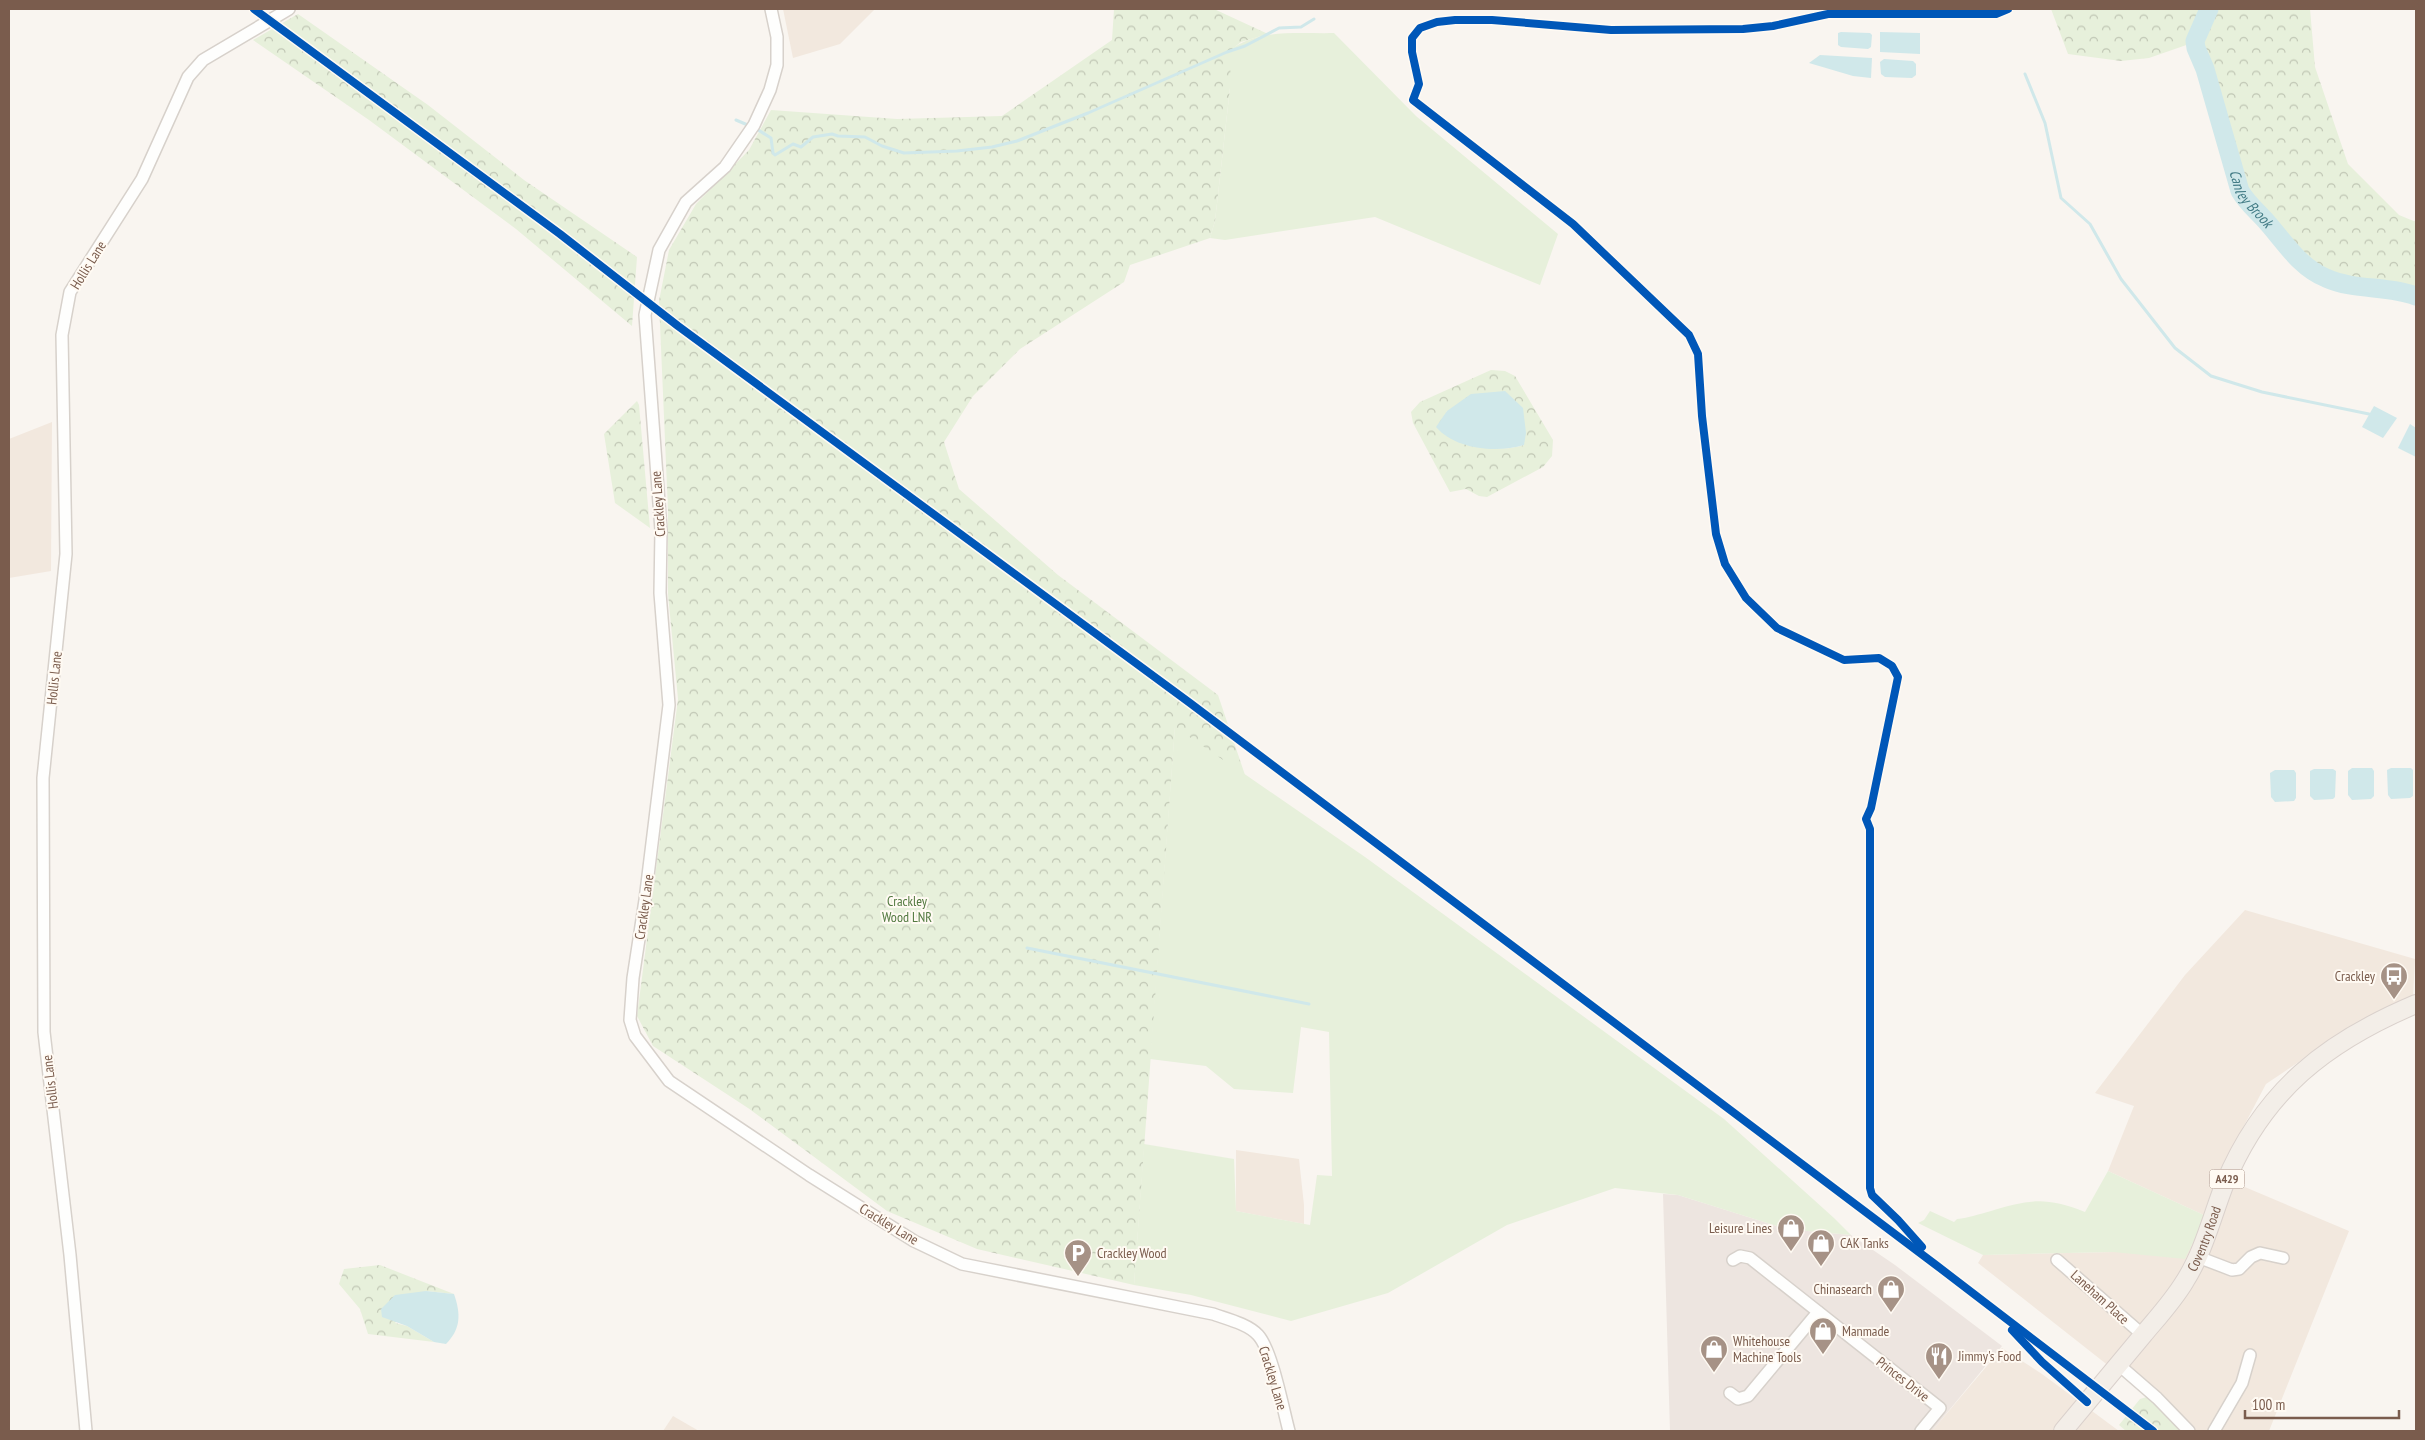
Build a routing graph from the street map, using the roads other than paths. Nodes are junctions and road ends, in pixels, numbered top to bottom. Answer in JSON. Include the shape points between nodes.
{"nodes":[{"id":1,"x":289,"y":9,"type":"edge"},
{"id":2,"x":771,"y":9,"type":"edge"},
{"id":3,"x":2416,"y":1004,"type":"edge"},
{"id":4,"x":2198,"y":1257,"type":"junction"},
{"id":5,"x":2283,"y":1258,"type":"dead end"},
{"id":6,"x":1732,"y":1260,"type":"dead end"},
{"id":7,"x":2057,"y":1260,"type":"dead end"},
{"id":8,"x":1818,"y":1312,"type":"junction"},
{"id":9,"x":2143,"y":1335,"type":"junction"},
{"id":10,"x":2250,"y":1355,"type":"dead end"},
{"id":11,"x":2118,"y":1365,"type":"junction"},
{"id":12,"x":1730,"y":1394,"type":"dead end"},
{"id":13,"x":86,"y":1431,"type":"edge"},
{"id":14,"x":1289,"y":1431,"type":"edge"},
{"id":15,"x":1921,"y":1431,"type":"edge"},
{"id":16,"x":2063,"y":1431,"type":"edge"},
{"id":17,"x":2189,"y":1431,"type":"edge"},
{"id":18,"x":2214,"y":1431,"type":"edge"}],
"edges":[{"from":1,"to":13,"type":"street","name":"Hollis Lane","via":[[203,60],[188,77],[142,179],[70,292],[62,334],[66,554],[43,778],[44,1032],[70,1255]]},
{"from":2,"to":14,"type":"street","name":"Crackley Lane","via":[[778,65],[770,90],[754,125],[725,167],[686,202],[659,250],[646,309],[669,705],[633,978],[630,1020],[635,1036],[669,1080],[809,1175],[914,1241],[962,1264],[1213,1314],[1244,1326],[1258,1335],[1267,1350]]},
{"from":3,"to":4,"type":"main road","name":"Coventry Road","number":"A429","via":[[2358,1031],[2332,1048],[2307,1067],[2284,1091],[2261,1118],[2236,1161]]},
{"from":4,"to":5,"type":"street","via":[[2232,1270],[2239,1269],[2260,1253]]},
{"from":4,"to":9,"type":"main road","name":"Coventry Road","number":"A429","via":[[2177,1294]]},
{"from":6,"to":8,"type":"street","name":"Princes Drive","via":[[1740,1256],[1750,1258]]},
{"from":7,"to":9,"type":"street","name":"Laneham Place"},
{"from":8,"to":12,"type":"street","via":[[1748,1396],[1738,1399]]},
{"from":8,"to":15,"type":"street","name":"Princes Drive","via":[[1940,1408]]},
{"from":9,"to":11,"type":"main road","name":"Coventry Road","number":"A429"},
{"from":10,"to":18,"type":"street","via":[[2242,1383]]},
{"from":11,"to":16,"type":"main road","name":"Coventry Road","number":"A429"},
{"from":11,"to":17,"type":"street"}]}
